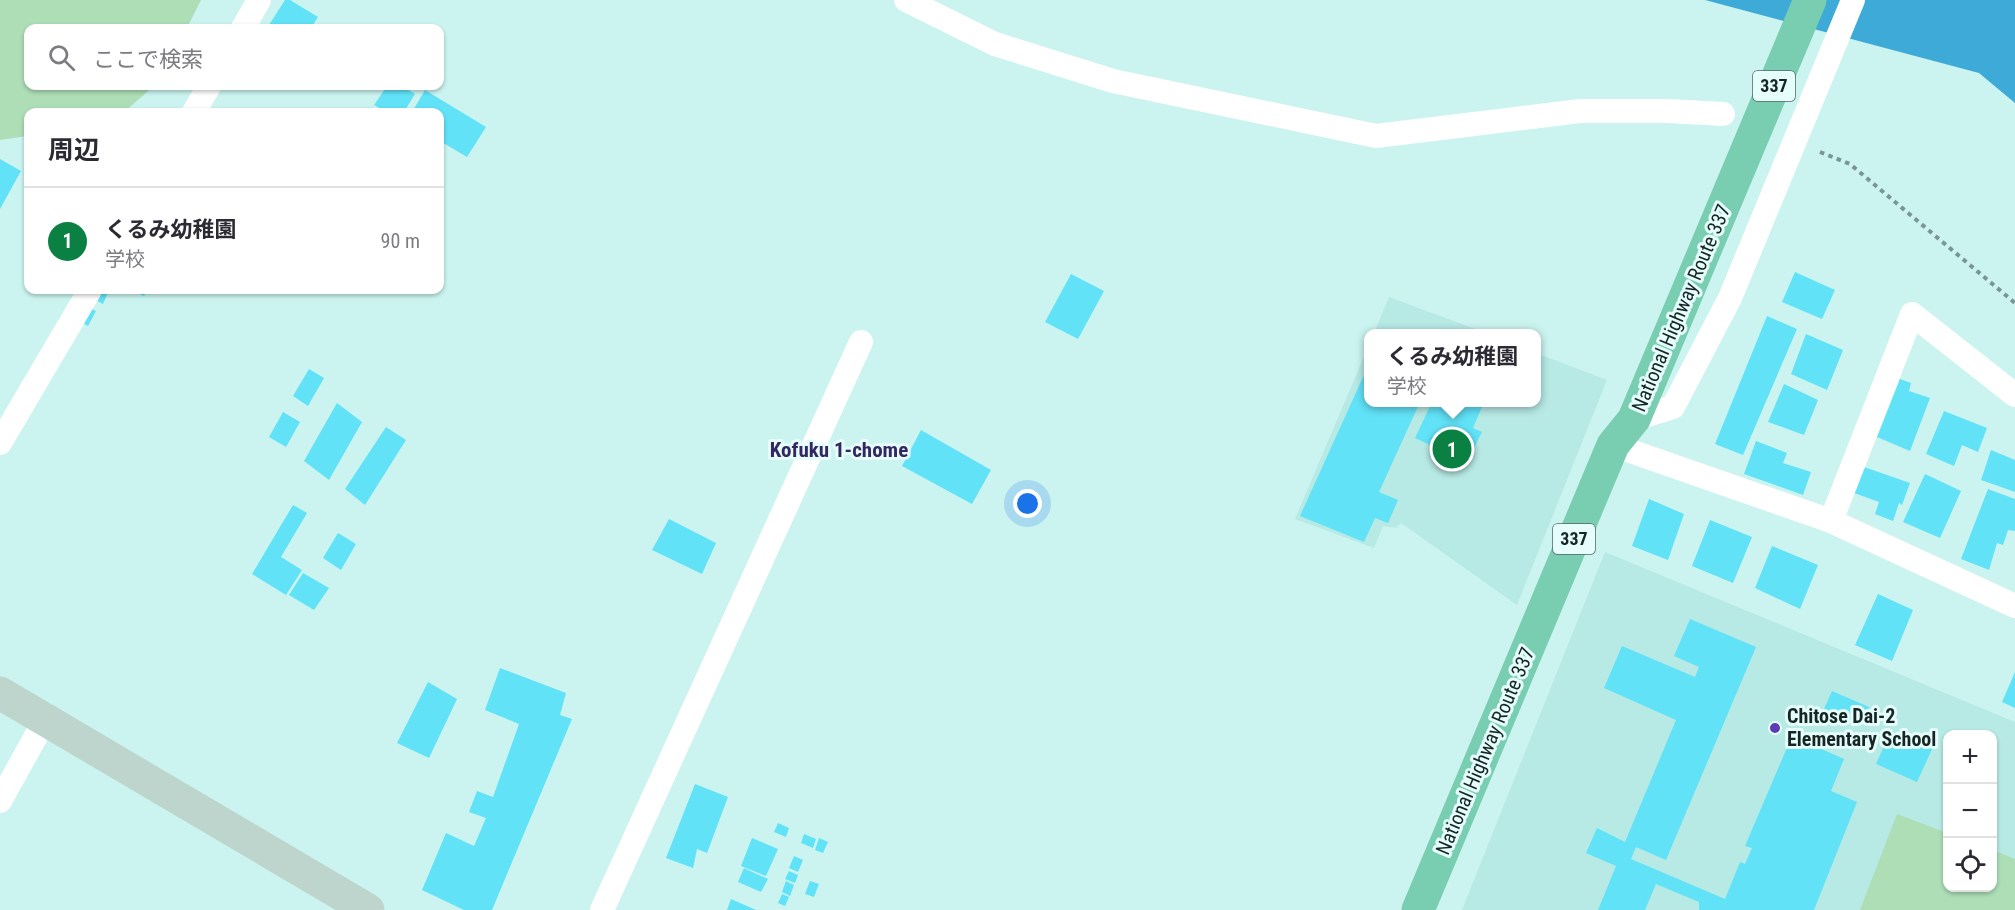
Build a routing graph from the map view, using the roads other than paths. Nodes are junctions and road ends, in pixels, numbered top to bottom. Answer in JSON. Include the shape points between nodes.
{"nodes":[{"id":1,"x":260,"y":0,"type":"edge"},
{"id":2,"x":906,"y":0,"type":"edge"},
{"id":3,"x":1810,"y":0,"type":"edge"},
{"id":4,"x":1852,"y":0,"type":"edge"},
{"id":5,"x":245,"y":24,"type":"edge"},
{"id":6,"x":207,"y":90,"type":"edge"},
{"id":7,"x":196,"y":108,"type":"edge"},
{"id":8,"x":1723,"y":114,"type":"dead end"},
{"id":9,"x":88,"y":294,"type":"edge"},
{"id":10,"x":861,"y":342,"type":"dead end"},
{"id":11,"x":2015,"y":395,"type":"edge"},
{"id":12,"x":1634,"y":419,"type":"junction"},
{"id":13,"x":0,"y":443,"type":"edge"},
{"id":14,"x":1613,"y":445,"type":"junction"},
{"id":15,"x":1831,"y":521,"type":"junction"},
{"id":16,"x":2015,"y":606,"type":"edge"},
{"id":17,"x":0,"y":693,"type":"edge"},
{"id":18,"x":46,"y":718,"type":"junction"},
{"id":19,"x":0,"y":801,"type":"edge"},
{"id":20,"x":368,"y":910,"type":"edge"},
{"id":21,"x":602,"y":910,"type":"edge"},
{"id":22,"x":1418,"y":910,"type":"edge"}],
"edges":[{"from":1,"to":5,"type":"street"},
{"from":2,"to":8,"type":"street","via":[[996,44],[1113,81],[1376,136],[1580,111]]},
{"from":3,"to":12,"type":"highway","name":"National Highway Route 337","number":"337"},
{"from":4,"to":12,"type":"street","via":[[1730,298],[1673,407]]},
{"from":6,"to":7,"type":"street"},
{"from":9,"to":13,"type":"street"},
{"from":10,"to":21,"type":"street"},
{"from":11,"to":15,"type":"street","via":[[1912,314]]},
{"from":12,"to":14,"type":"highway","name":"National Highway Route 337","number":"337"},
{"from":14,"to":15,"type":"street"},
{"from":14,"to":22,"type":"highway","name":"National Highway Route 337","number":"337"},
{"from":15,"to":16,"type":"street"},
{"from":17,"to":18,"type":"street"},
{"from":18,"to":19,"type":"street"},
{"from":18,"to":20,"type":"street"}]}
